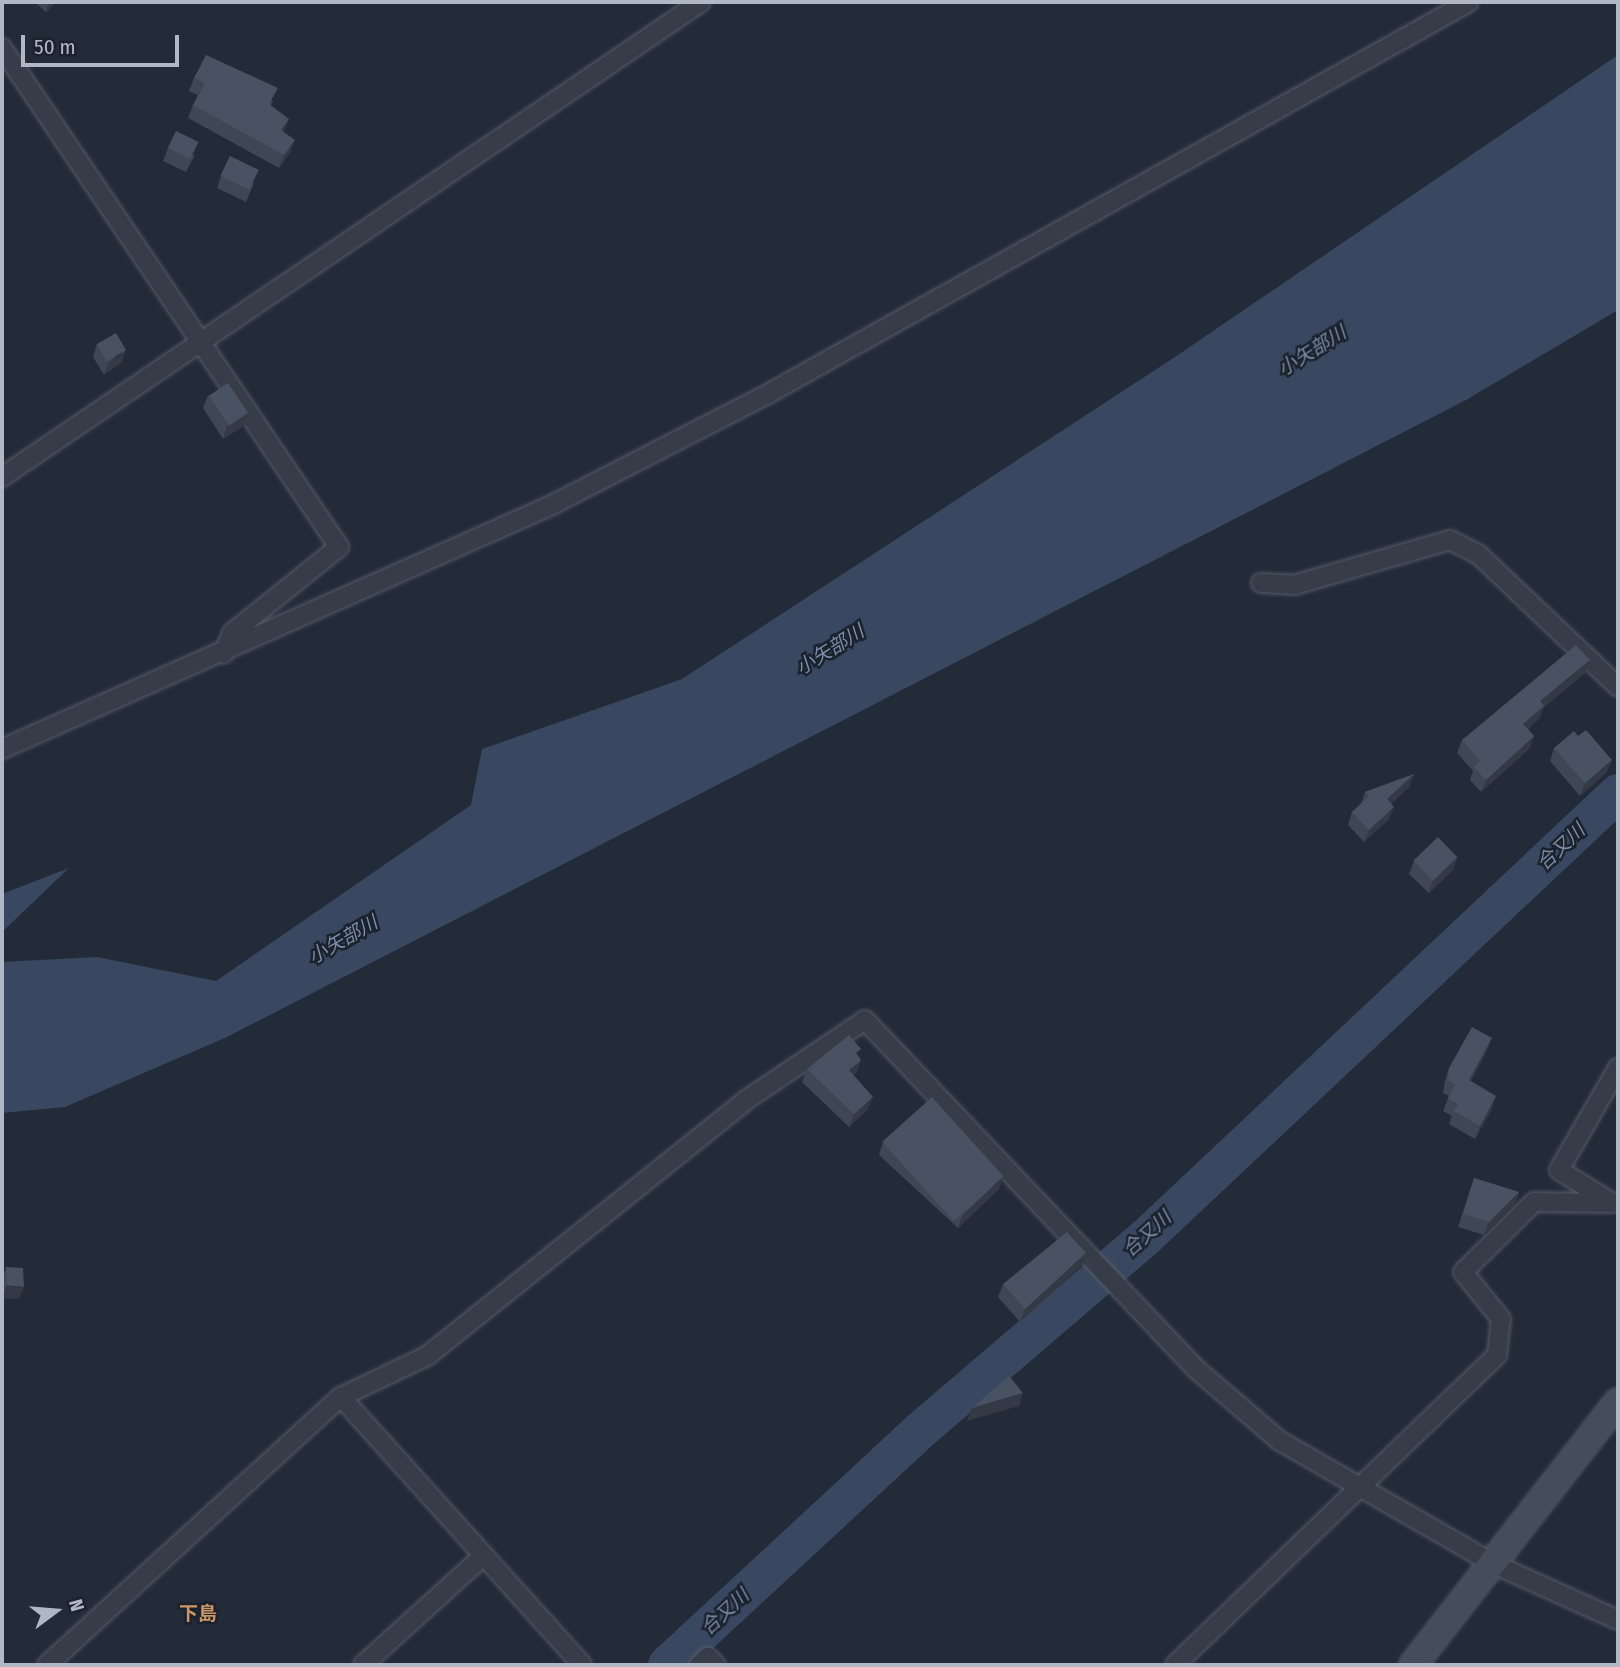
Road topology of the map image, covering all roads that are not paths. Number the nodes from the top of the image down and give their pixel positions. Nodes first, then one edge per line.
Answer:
1 (701, 2) edge
2 (1469, 2) edge
3 (2, 48) edge
4 (202, 344) junction
5 (2, 477) edge
6 (1261, 583) dead end
7 (223, 653) junction
8 (1618, 687) edge
9 (2, 749) edge
10 (1618, 1068) edge
11 (1615, 1204) edge
12 (341, 1397) junction
13 (1618, 1402) edge
14 (1362, 1492) junction
15 (482, 1557) junction
16 (1496, 1564) junction
17 (1618, 1620) edge
18 (576, 1659) edge
19 (47, 1665) edge
20 (363, 1665) edge
21 (556, 1665) edge
22 (699, 1665) edge
23 (716, 1665) edge
24 (1175, 1665) edge
25 (1413, 1665) edge

1 - 4 street
2 - 7 street
3 - 4 street
4 - 5 street
4 - 7 street
6 - 8 street
7 - 9 street
10 - 11 street
11 - 14 street
12 - 14 street
12 - 15 street
12 - 19 street
13 - 16 street
14 - 16 street
14 - 24 street
15 - 18 street
15 - 20 street
16 - 17 street
16 - 25 street
18 - 21 street
22 - 23 street

